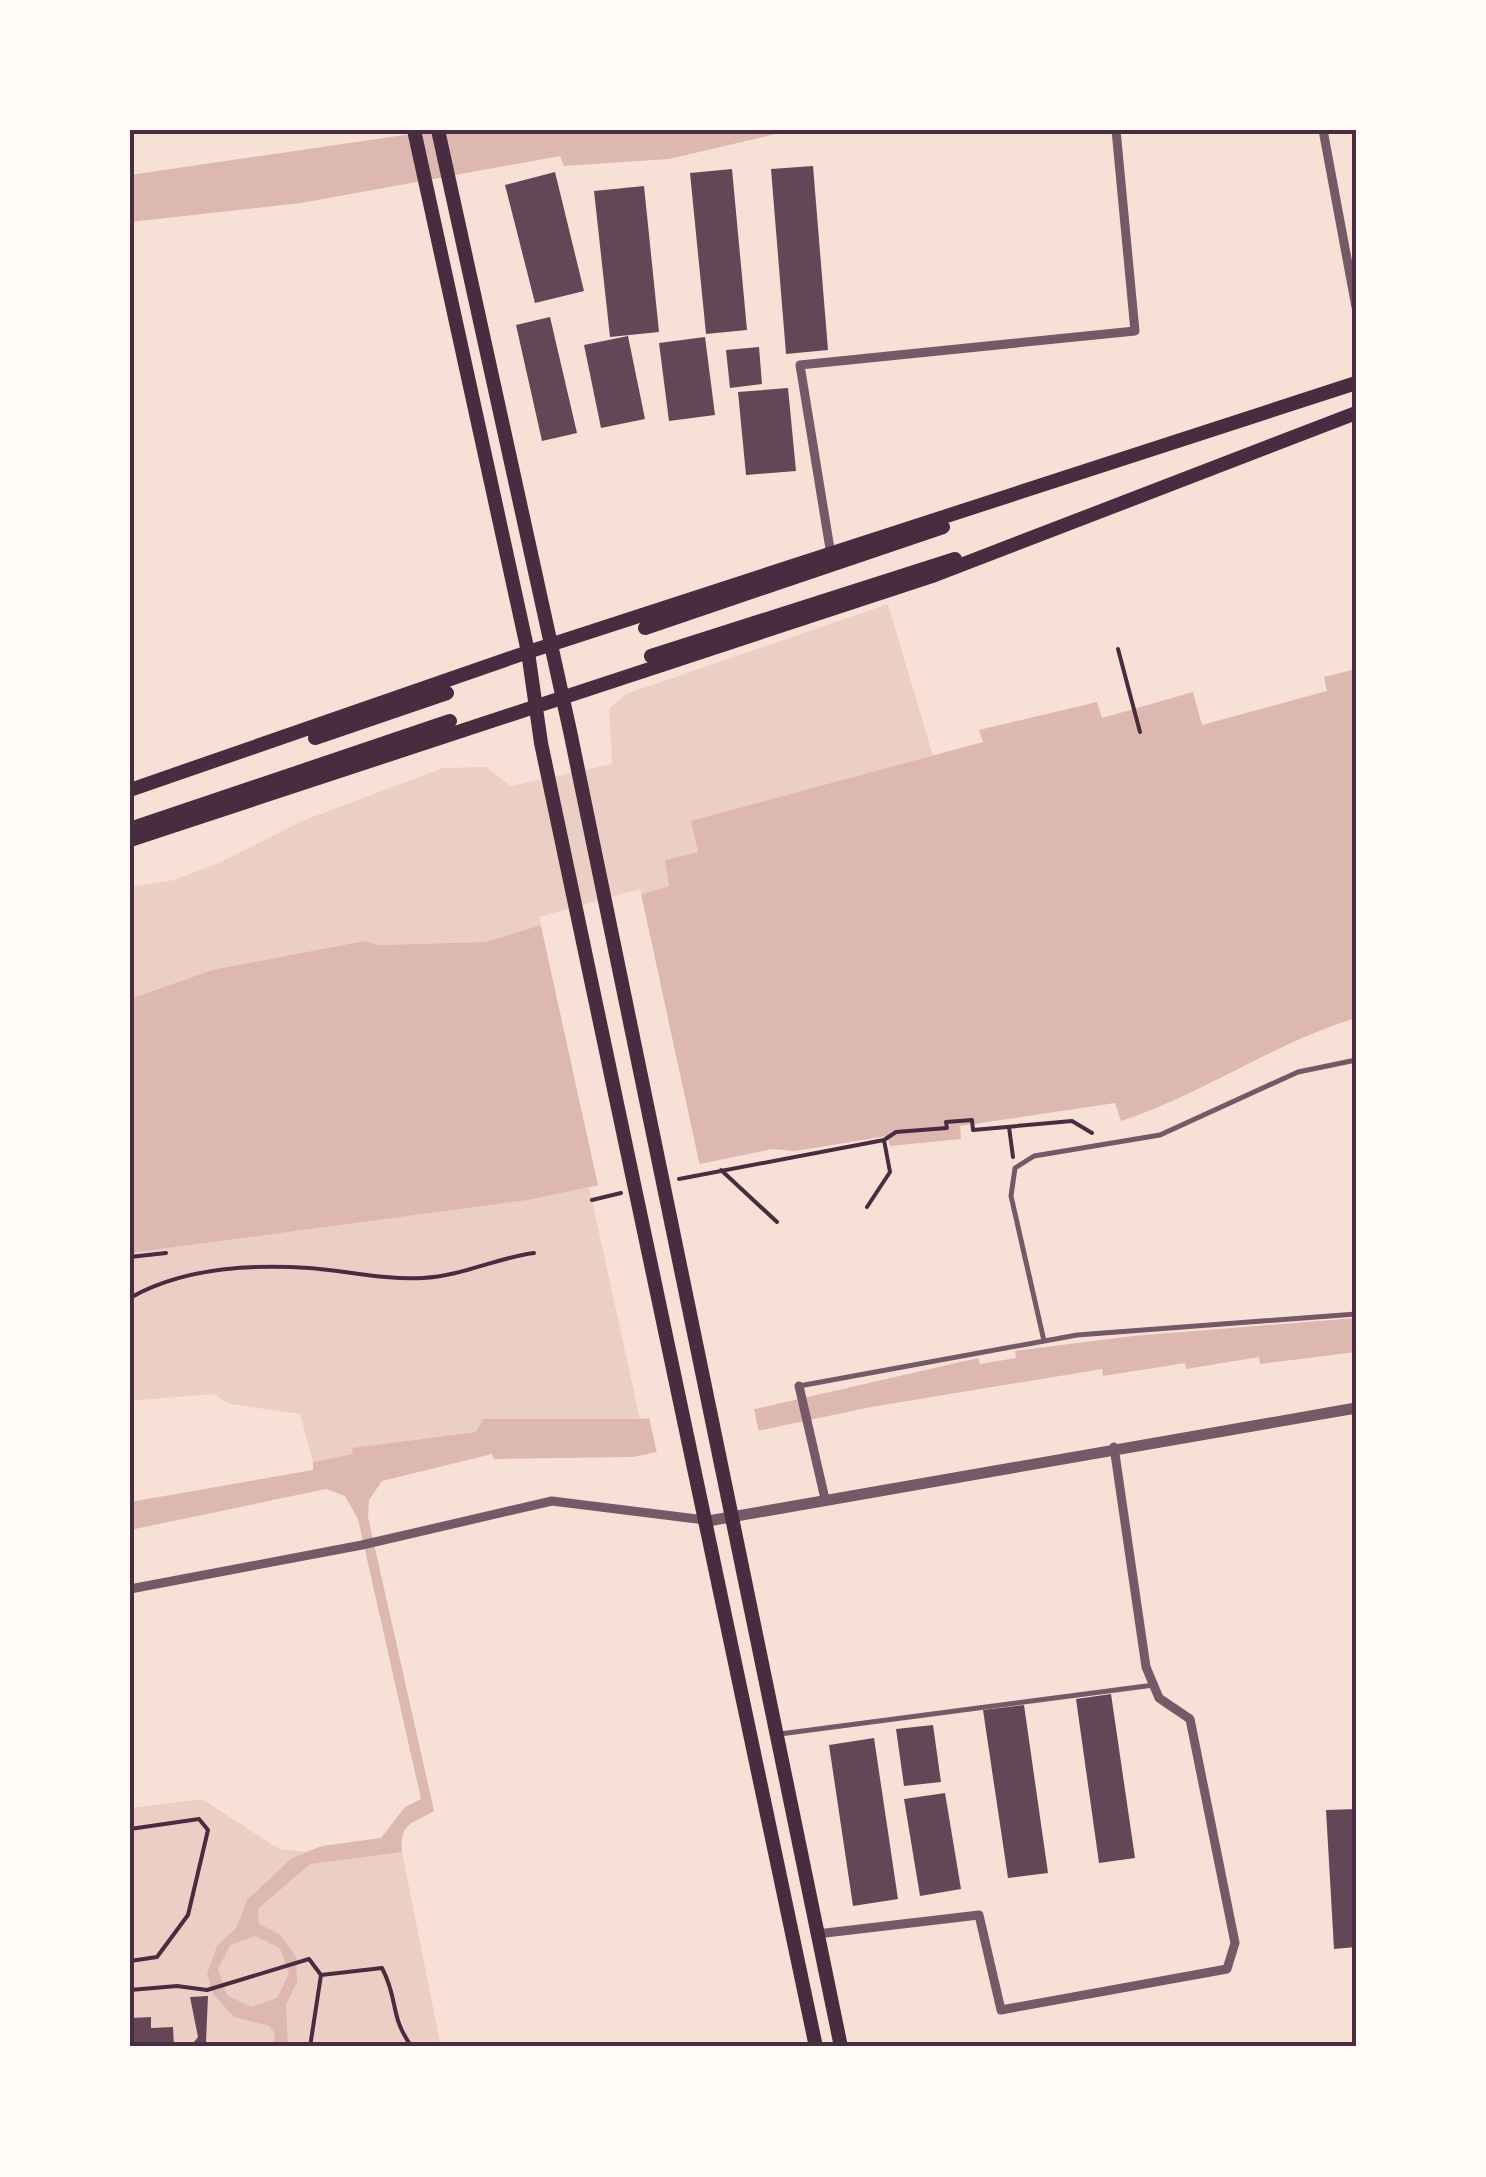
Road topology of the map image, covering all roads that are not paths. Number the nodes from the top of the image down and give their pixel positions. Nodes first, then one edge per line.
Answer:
1 (414, 130) edge
2 (438, 130) edge
3 (1116, 130) edge
4 (1323, 130) edge
5 (1356, 307) edge
6 (1356, 383) edge
7 (1356, 412) edge
8 (1040, 486) junction
9 (1054, 528) junction
10 (831, 554) junction
11 (645, 628) dead end
12 (550, 645) junction
13 (528, 652) junction
14 (651, 656) dead end
15 (447, 694) dead end
16 (562, 700) junction
17 (538, 706) junction
18 (450, 721) dead end
19 (130, 790) edge
20 (130, 799) edge
21 (130, 829) edge
22 (130, 840) edge
23 (1356, 1060) edge
24 (1356, 1314) edge
25 (1044, 1340) junction
26 (799, 1386) joint
27 (1356, 1408) edge
28 (1114, 1447) junction
29 (825, 1499) junction
30 (730, 1516) junction
31 (708, 1520) junction
32 (130, 1589) edge
33 (1154, 1685) junction
34 (776, 1735) junction
35 (817, 1934) junction
36 (816, 2047) edge
37 (841, 2047) edge

1 - 13 main road
2 - 12 main road
3 - 10 street
4 - 5 street
6 - 8 main road
7 - 9 main road
8 - 10 main road
8 - 11 main road
9 - 14 main road
9 - 16 main road
10 - 12 main road
12 - 13 main road
12 - 16 main road
13 - 17 main road
13 - 19 main road
15 - 20 main road
16 - 17 main road
16 - 30 main road
17 - 22 main road
17 - 31 main road
18 - 21 main road
23 - 25 lane
24 - 25 lane
25 - 26 lane
26 - 29 street
27 - 28 street
28 - 29 street
28 - 33 street
29 - 30 street
30 - 31 street
30 - 34 main road
31 - 32 street
31 - 36 main road
33 - 34 lane
33 - 35 street
34 - 35 main road
35 - 37 main road

